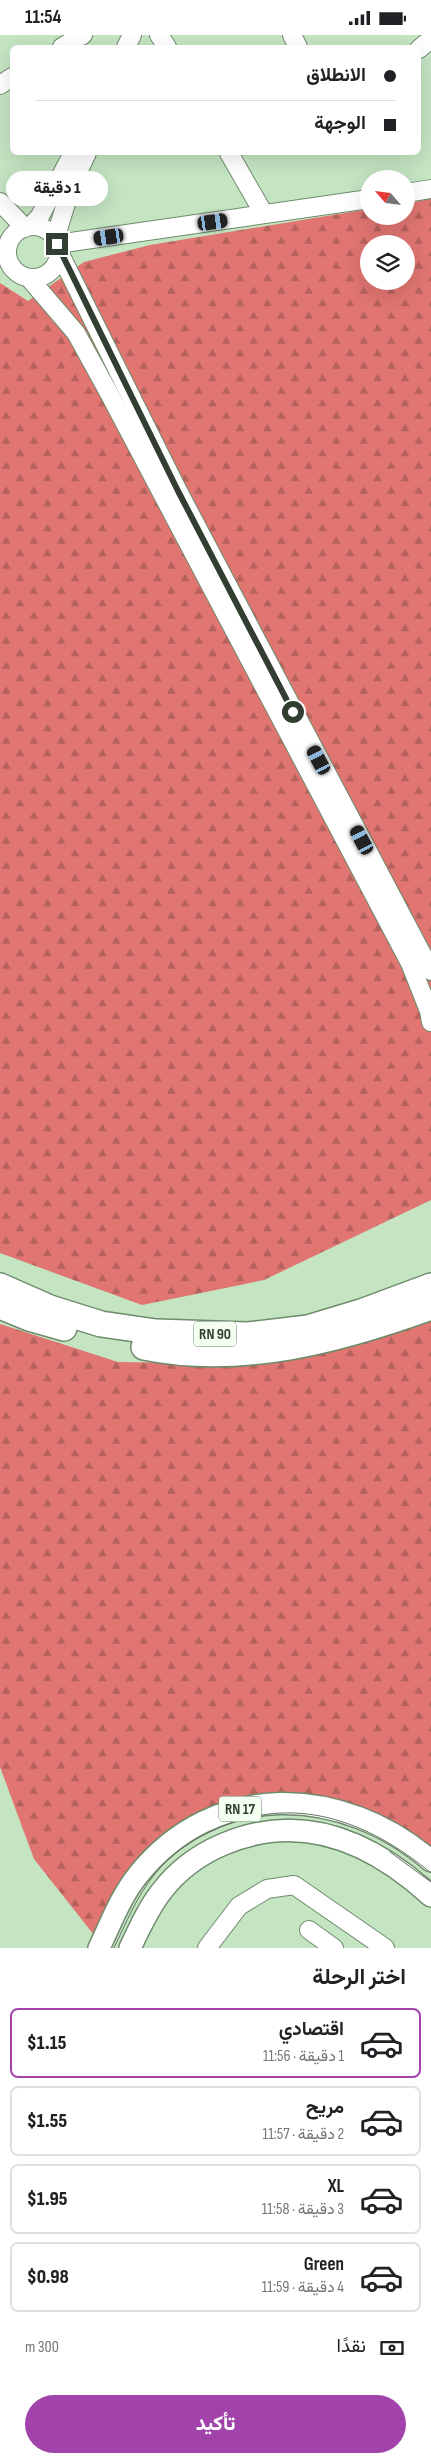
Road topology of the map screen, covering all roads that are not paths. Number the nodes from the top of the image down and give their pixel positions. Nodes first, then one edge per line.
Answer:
1 (83, 35) edge
2 (431, 37) edge
3 (66, 45) edge
4 (421, 45) edge
5 (72, 155) edge
6 (86, 155) edge
7 (230, 155) edge
8 (431, 189) edge
9 (415, 192) edge
10 (360, 200) edge
11 (0, 202) edge
12 (264, 214) junction
13 (28, 227) junction
14 (57, 244) junction
15 (3, 246) edge
16 (29, 278) junction
17 (431, 971) edge
18 (431, 1022) edge
19 (0, 1286) edge
20 (431, 1286) edge
21 (0, 1306) edge
22 (431, 1307) edge
23 (431, 1861) edge
24 (431, 1896) edge
25 (309, 1930) dead end
26 (99, 1948) edge
27 (130, 1948) edge
28 (207, 1948) edge
29 (334, 1948) edge
30 (384, 1948) edge

1 - 3 street
2 - 4 street
5 - 13 street
6 - 14 street
7 - 12 street
8 - 9 street
10 - 12 street
11 - 13 street
12 - 14 street
13 - 14 street
13 - 15 street
14 - 16 street
14 - 17 street
15 - 16 street
16 - 18 street
19 - 20 highway, RN 90
21 - 22 highway, RN 90
23 - 26 main road, RN 17
24 - 27 main road, RN 17
25 - 29 street
28 - 30 street

